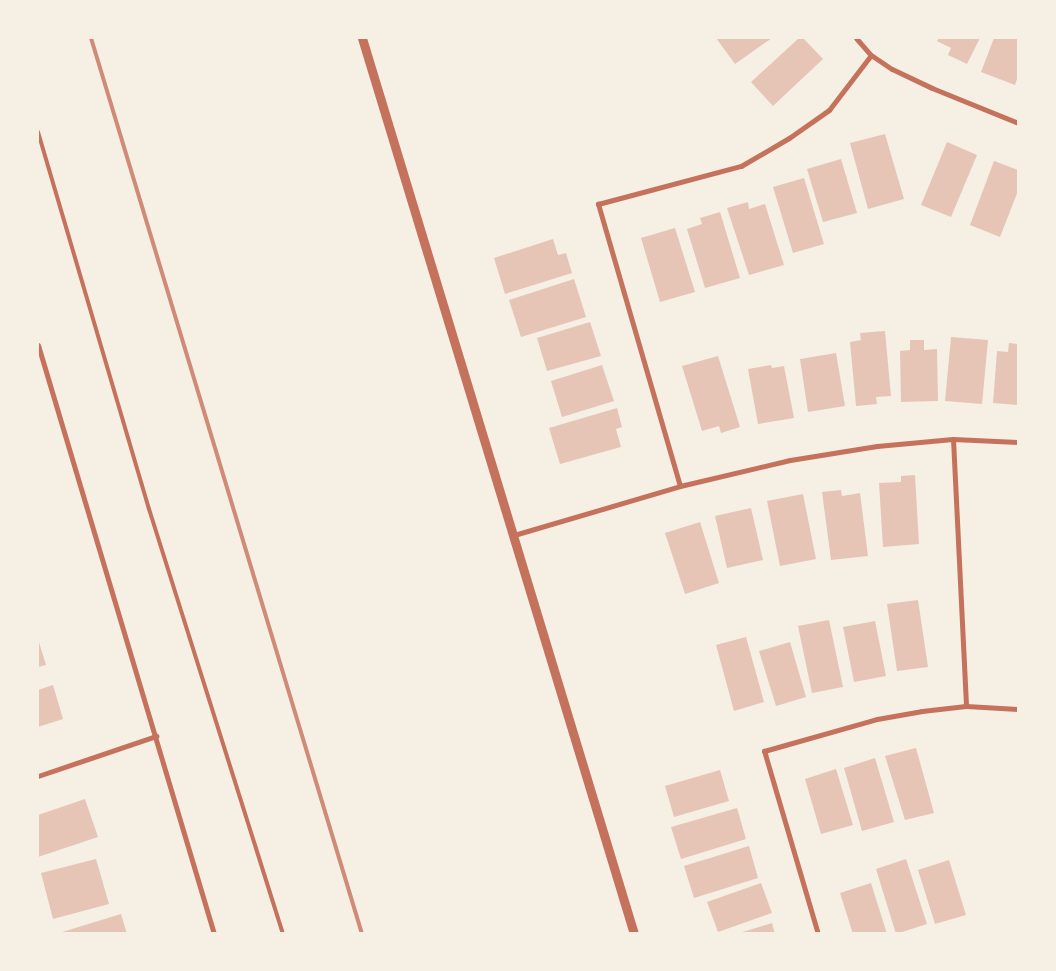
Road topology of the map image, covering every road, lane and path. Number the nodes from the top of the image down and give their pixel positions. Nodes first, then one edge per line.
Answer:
1 (362, 38) edge
2 (856, 38) edge
3 (871, 55) junction
4 (1018, 123) edge
5 (38, 132) edge
6 (38, 345) edge
7 (953, 440) junction
8 (1018, 442) edge
9 (680, 486) junction
10 (514, 536) junction
11 (966, 706) junction
12 (1018, 709) edge
13 (156, 736) junction
14 (38, 776) edge
15 (214, 934) edge
16 (283, 934) edge
17 (634, 934) edge
18 (818, 934) edge

1 - 10 street
2 - 3 street
3 - 4 street
3 - 9 street
5 - 16 lane
6 - 13 street
7 - 8 street
7 - 9 street
7 - 11 street
9 - 10 street
10 - 17 street
11 - 12 street
11 - 18 street
13 - 14 street
13 - 15 street

